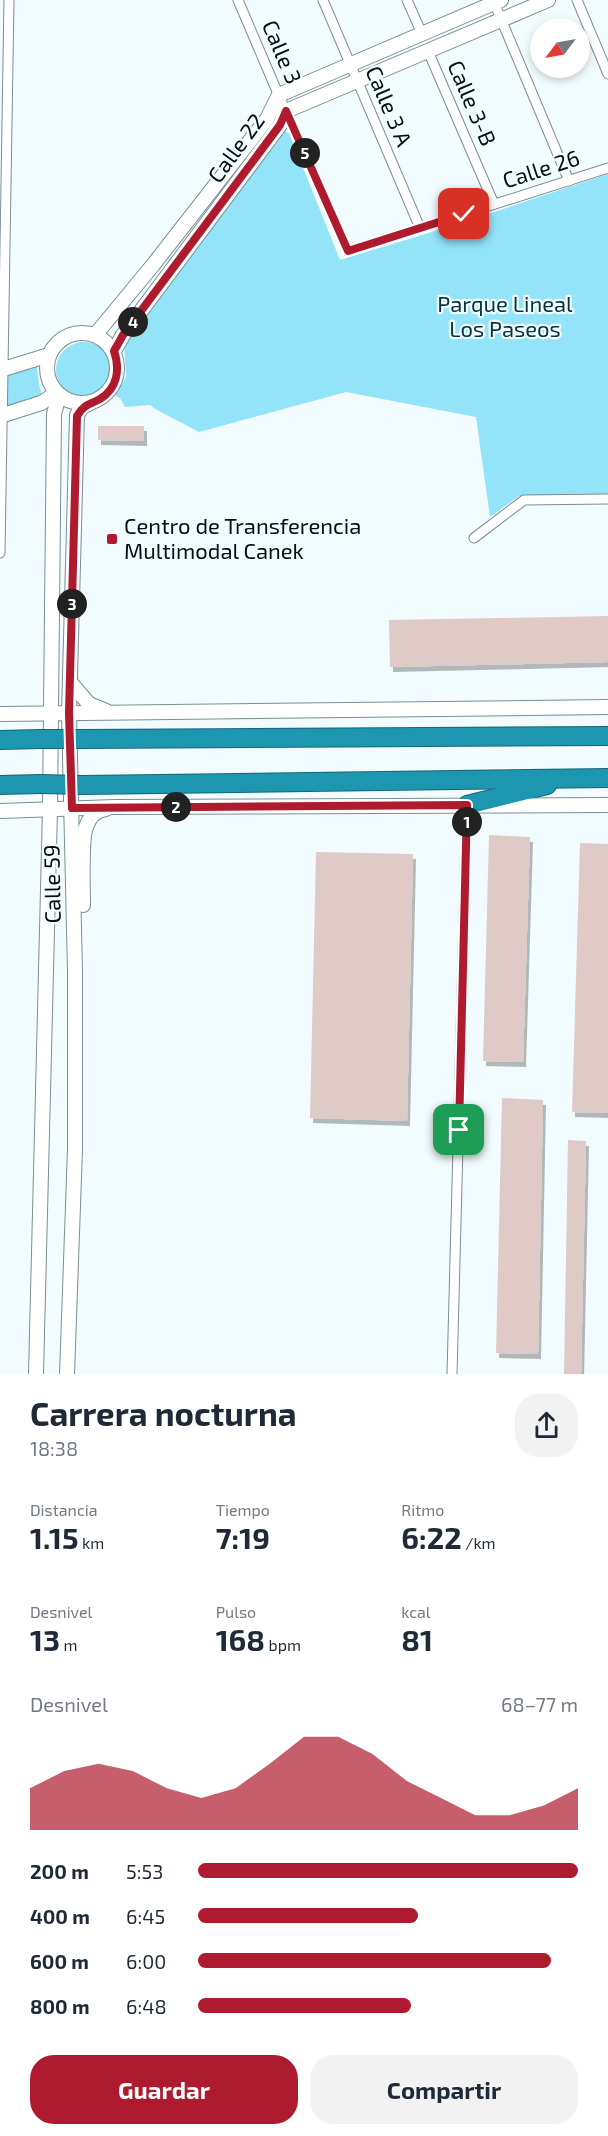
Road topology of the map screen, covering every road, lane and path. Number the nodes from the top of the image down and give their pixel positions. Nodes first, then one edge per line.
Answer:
1 (9, 0) edge
2 (238, 0) edge
3 (323, 0) edge
4 (407, 0) edge
5 (548, 0) edge
6 (577, 0) edge
7 (496, 1) edge
8 (501, 20) junction
9 (5, 32) edge
10 (422, 34) junction
11 (428, 51) junction
12 (350, 64) junction
13 (608, 74) edge
14 (357, 80) junction
15 (279, 95) junction
16 (286, 111) junction
17 (608, 168) edge
18 (569, 181) junction
19 (494, 204) junction
20 (420, 228) junction
21 (348, 251) joint
22 (96, 334) junction
23 (114, 351) junction
24 (49, 355) junction
25 (1, 370) edge
26 (58, 394) junction
27 (92, 402) junction
28 (1, 416) edge
29 (608, 499) edge
30 (474, 538) dead end
31 (0, 553) edge
32 (70, 682) junction
33 (608, 707) edge
34 (51, 713) junction
35 (69, 713) junction
36 (110, 713) junction
37 (0, 714) edge
38 (608, 736) edge
39 (0, 740) edge
40 (572, 778) junction
41 (608, 778) edge
42 (0, 785) edge
43 (467, 805) junction
44 (608, 805) edge
45 (115, 807) junction
46 (72, 808) junction
47 (51, 809) junction
48 (0, 811) edge
49 (75, 972) junction
50 (36, 1374) edge
51 (67, 1374) edge
52 (452, 1374) edge

1 - 9 street
2 - 15 street, Calle 3
3 - 12 street, Calle 3 A
4 - 10 street
5 - 8 main road, Calle 22
6 - 13 street
7 - 8 street
7 - 10 main road, Calle 22
8 - 11 main road, Calle 22
8 - 18 street
9 - 25 street
10 - 12 main road, Calle 22
11 - 14 main road, Calle 22
11 - 19 street, Calle 3-B
12 - 14 street, Calle 3 A
12 - 15 main road, Calle 22
14 - 16 main road, Calle 22
14 - 20 street, Calle 3 A
15 - 16 street, Calle 3
15 - 22 main road, Calle 22
16 - 21 street, Calle 3
16 - 23 main road, Calle 22
17 - 18 street, Calle 26
18 - 19 street, Calle 26
19 - 20 street, Calle 26
20 - 21 street, Calle 26
22 - 23 main road
22 - 24 main road
23 - 27 main road
24 - 25 main road
24 - 26 main road
25 - 28 street
26 - 27 main road
26 - 28 main road
26 - 34 main road, Calle 59
27 - 32 main road, Calle 59
28 - 31 street
29 - 30 street
32 - 35 main road, Calle 59
32 - 36 main road
33 - 36 main road
34 - 35 main road
34 - 37 main road
34 - 47 main road, Calle 59
35 - 36 main road
35 - 46 main road, Calle 59
38 - 39 highway, bridge
40 - 41 highway
40 - 42 highway, bridge
40 - 43 highway
43 - 44 main road
43 - 45 main road
43 - 52 street
45 - 46 main road
45 - 49 main road
46 - 47 main road
46 - 49 main road, Calle 59
47 - 48 main road
47 - 50 main road, Calle 59
49 - 51 main road, Calle 59

